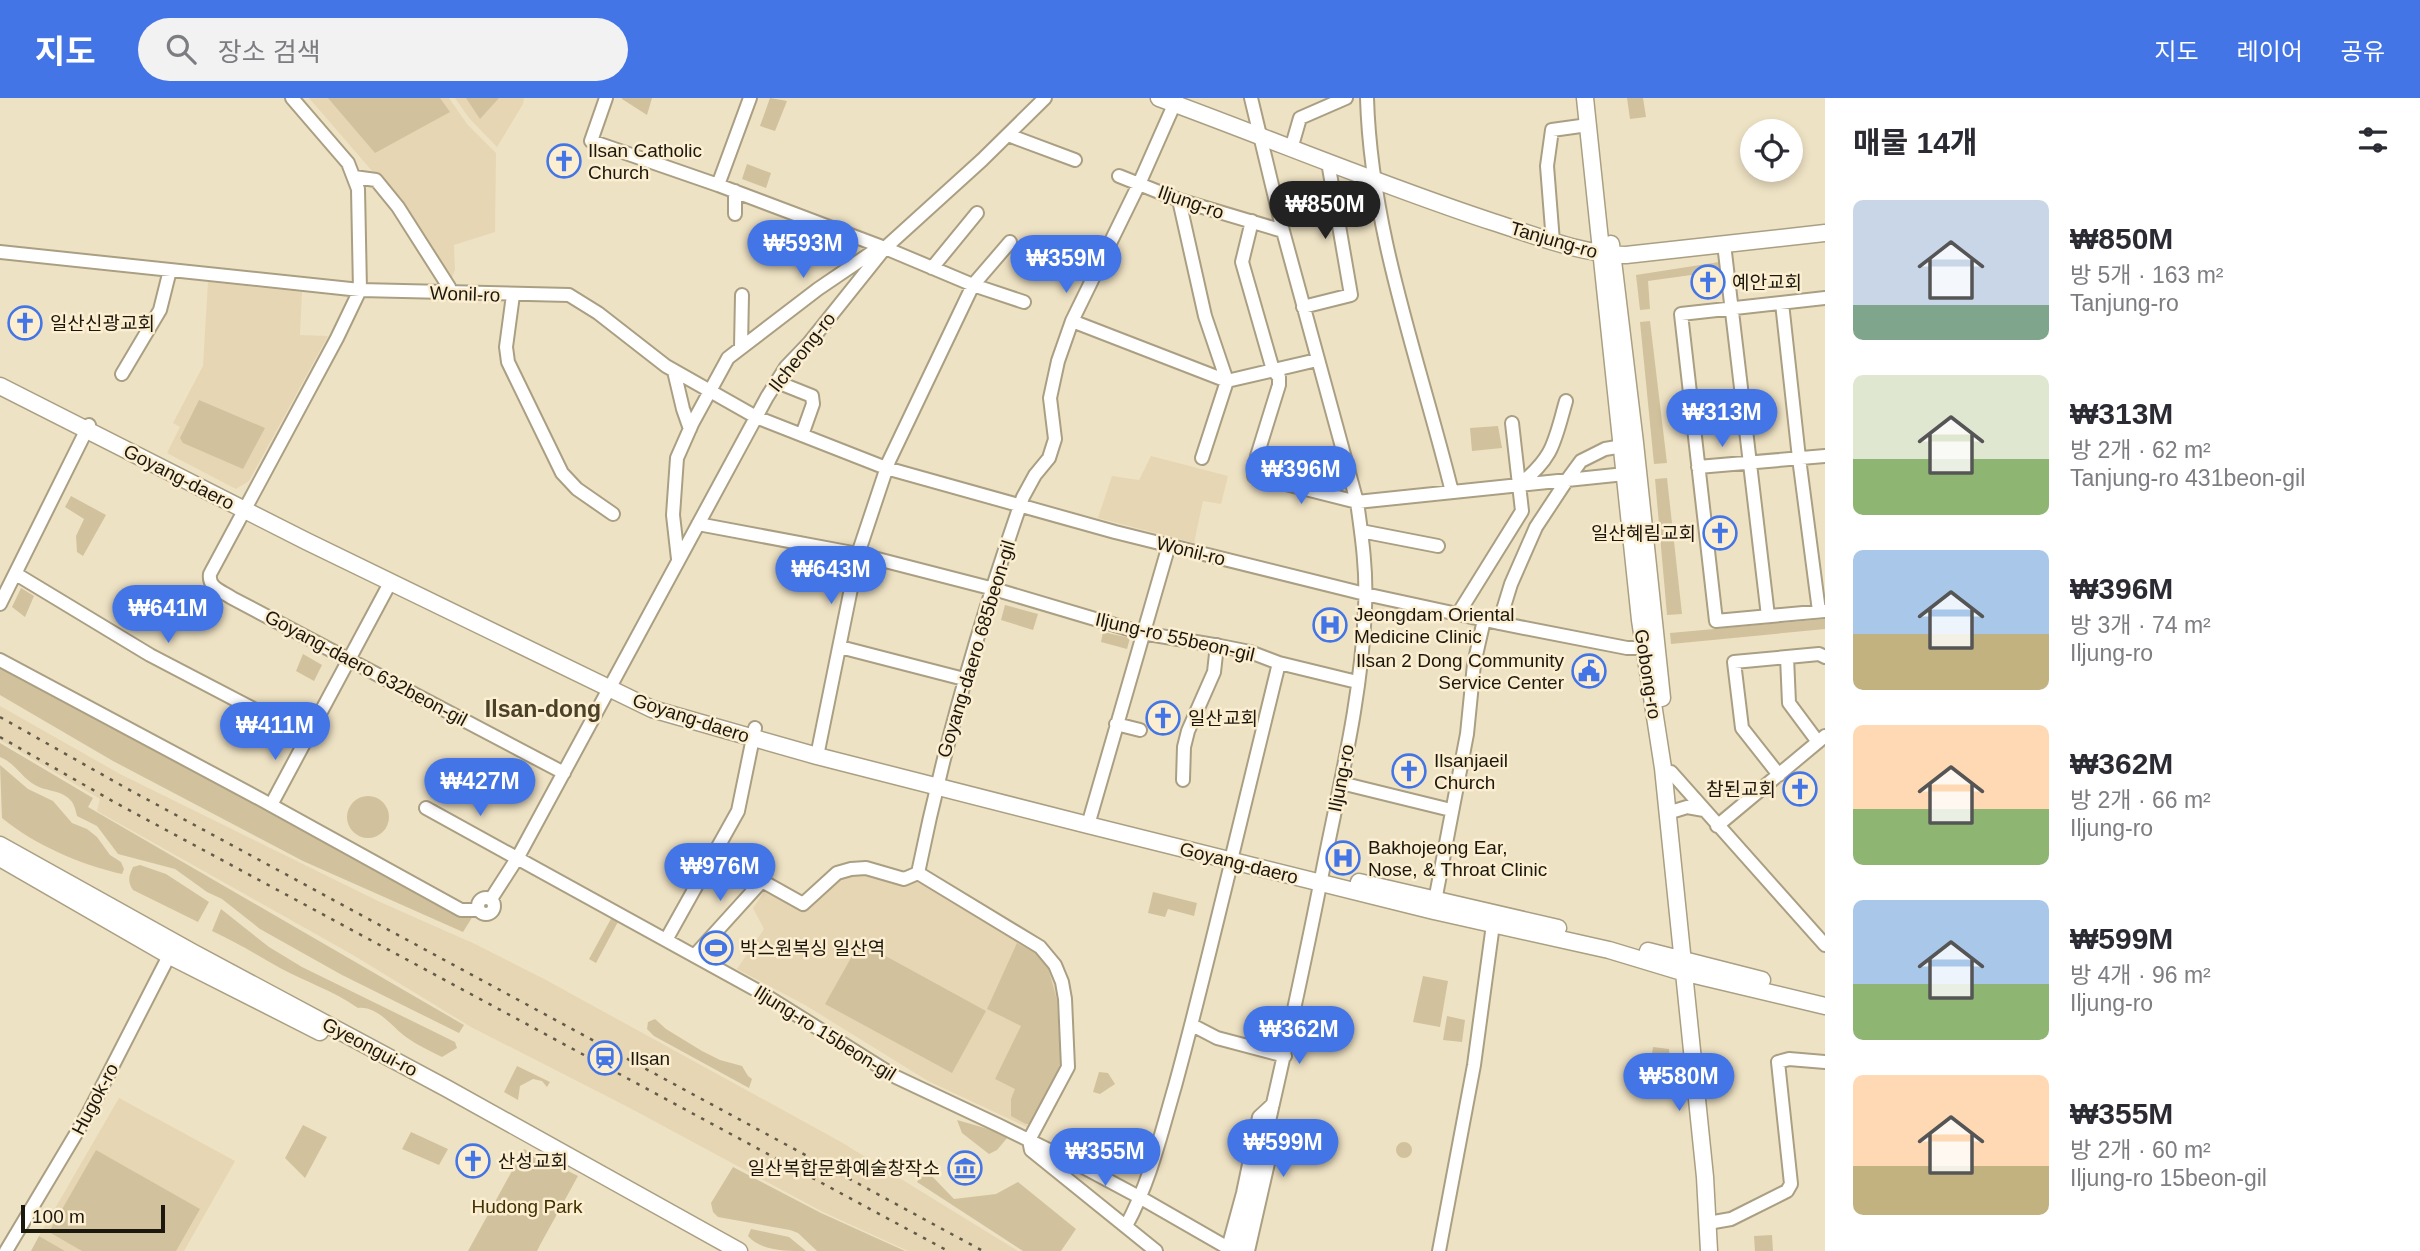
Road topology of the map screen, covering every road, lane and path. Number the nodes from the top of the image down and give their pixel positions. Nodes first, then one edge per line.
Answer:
1 (292, 98) edge
2 (606, 98) edge
3 (750, 98) edge
4 (1045, 98) edge
5 (1251, 98) edge
6 (1346, 98) edge
7 (1367, 98) edge
8 (1585, 98) edge
9 (1596, 98) edge
10 (1170, 100) edge
11 (1588, 125) junction
12 (1008, 135) junction
13 (1260, 138) junction
14 (1291, 149) junction
15 (1075, 160) dead end
16 (1328, 162) junction
17 (1119, 176) dead end
18 (354, 177) junction
19 (1373, 180) junction
20 (1139, 184) junction
21 (718, 185) junction
22 (735, 191) junction
23 (1180, 200) junction
24 (977, 213) dead end
25 (735, 214) dead end
26 (1252, 221) junction
27 (1283, 231) junction
28 (1825, 233) edge
29 (1010, 242) dead end
30 (1553, 242) junction
31 (1724, 244) junction
32 (885, 248) junction
33 (0, 252) edge
34 (1607, 255) junction
35 (932, 268) junction
36 (170, 270) junction
37 (973, 285) junction
38 (360, 290) junction
39 (450, 293) junction
40 (513, 295) junction
41 (742, 295) dead end
42 (1825, 298) edge
43 (1024, 302) dead end
44 (1783, 303) junction
45 (1303, 307) junction
46 (1731, 308) junction
47 (1072, 321) junction
48 (741, 347) junction
49 (1317, 360) junction
50 (1273, 370) junction
51 (674, 371) junction
52 (122, 374) dead end
53 (0, 379) edge
54 (1227, 381) junction
55 (777, 382) junction
56 (0, 386) edge
57 (710, 391) junction
58 (1566, 401) dead end
59 (756, 417) junction
60 (1512, 423) dead end
61 (88, 428) junction
62 (690, 429) junction
63 (802, 435) junction
64 (1623, 446) junction
65 (1825, 456) edge
66 (1202, 458) dead end
67 (1799, 458) junction
68 (1749, 463) junction
69 (1698, 467) junction
70 (886, 468) junction
71 (1625, 474) junction
72 (1567, 480) junction
73 (1518, 485) junction
74 (1452, 492) junction
75 (1357, 502) junction
76 (1020, 505) junction
77 (246, 508) junction
78 (1522, 511) junction
79 (613, 514) dead end
80 (698, 524) junction
81 (1536, 527) junction
82 (1362, 531) junction
83 (1169, 545) junction
84 (1438, 545) dead end
85 (858, 554) junction
86 (678, 559) junction
87 (16, 573) junction
88 (390, 583) junction
89 (994, 589) junction
90 (1366, 594) junction
91 (0, 604) edge
92 (1822, 611) edge
93 (1458, 614) junction
94 (1768, 616) junction
95 (1484, 620) junction
96 (1499, 624) junction
97 (1142, 633) junction
98 (1217, 645) junction
99 (839, 647) junction
100 (1650, 648) junction
101 (1787, 657) junction
102 (1825, 657) edge
103 (350, 659) junction
104 (0, 660) edge
105 (1279, 663) junction
106 (964, 679) junction
107 (1357, 682) junction
108 (609, 688) junction
109 (1116, 724) junction
110 (1140, 730) dead end
111 (754, 733) junction
112 (307, 737) junction
113 (1821, 739) edge
114 (818, 751) junction
115 (1671, 772) junction
116 (564, 773) junction
117 (1779, 775) junction
118 (1183, 779) dead end
119 (1341, 783) junction
120 (936, 786) junction
121 (271, 805) junction
122 (426, 808) dead end
123 (1451, 810) junction
124 (1704, 810) junction
125 (1674, 811) junction
126 (1089, 820) junction
127 (1717, 826) junction
128 (0, 845) edge
129 (714, 855) junction
130 (518, 857) junction
131 (0, 858) edge
132 (1232, 860) junction
133 (918, 873) junction
134 (1322, 878) junction
135 (762, 881) junction
136 (1434, 905) junction
137 (1494, 918) junction
138 (666, 940) junction
139 (1825, 945) edge
140 (173, 949) junction
141 (695, 956) junction
142 (1686, 966) junction
143 (1825, 996) edge
144 (1825, 1006) edge
145 (1192, 1025) junction
146 (1284, 1056) junction
147 (1825, 1062) edge
148 (1274, 1104) junction
149 (1029, 1140) junction
150 (1141, 1198) junction
151 (1711, 1222) junction
152 (1126, 1226) junction
153 (1233, 1250) edge
154 (6, 1251) edge
155 (729, 1251) edge
156 (739, 1251) edge
157 (1156, 1251) edge
158 (1248, 1251) edge
159 (1439, 1251) edge
160 (1709, 1251) edge
161 (1716, 1251) edge

1 - 18 street
2 - 21 street
3 - 21 street
4 - 12 street, Ilcheong-ro
5 - 13 street, Iljung-ro
6 - 14 street
7 - 19 street
8 - 11 main road, Gobong-ro
9 - 34 main road, Gobong-ro
10 - 13 main road, Tanjung-ro
10 - 20 street, Goyang-daero 685beon-gil
11 - 30 street
11 - 34 main road, Gobong-ro
12 - 15 street
12 - 32 street, Ilcheong-ro
13 - 14 main road, Tanjung-ro
13 - 27 street, Iljung-ro
14 - 16 main road, Tanjung-ro
16 - 19 main road, Tanjung-ro
16 - 45 street
17 - 20 street, Iljung-ro
18 - 38 street
18 - 39 street
19 - 30 main road, Tanjung-ro
19 - 74 street
20 - 23 street, Iljung-ro
20 - 47 street, Goyang-daero 685beon-gil
21 - 22 street
22 - 25 street
22 - 32 street
23 - 26 street, Iljung-ro
23 - 54 street
24 - 35 street
26 - 27 street, Iljung-ro
26 - 50 street
27 - 45 street, Iljung-ro
28 - 31 main road, Tanjung-ro
29 - 37 street
30 - 34 main road, Tanjung-ro
31 - 34 main road, Tanjung-ro
31 - 46 street
32 - 35 street
32 - 48 street
32 - 55 street, Ilcheong-ro
33 - 36 street, Wonil-ro
34 - 64 main road, Gobong-ro
34 - 100 main road, Gobong-ro
35 - 37 street
36 - 38 street, Wonil-ro
36 - 52 street
37 - 43 street
37 - 70 street
38 - 39 street, Wonil-ro
38 - 77 street
39 - 40 street, Wonil-ro
40 - 51 street, Wonil-ro
40 - 79 street
41 - 48 street
42 - 44 street
44 - 46 street
44 - 67 street
45 - 49 street, Iljung-ro
46 - 68 street
46 - 69 street
47 - 54 street
47 - 76 street, Goyang-daero 685beon-gil
48 - 57 street
49 - 50 street
49 - 75 street, Iljung-ro
50 - 54 street
50 - 75 street
51 - 57 street, Wonil-ro
51 - 62 street
53 - 61 main road, Goyang-daero
54 - 66 street
55 - 59 street, Ilcheong-ro
55 - 63 street
56 - 61 main road, Goyang-daero
57 - 59 street, Wonil-ro
57 - 62 street
58 - 73 street
59 - 63 street, Wonil-ro
59 - 80 street, Ilcheong-ro
60 - 73 street
61 - 77 main road, Goyang-daero
61 - 87 street
62 - 86 street
63 - 70 street, Wonil-ro
64 - 71 main road, Gobong-ro
64 - 72 street
65 - 67 street
67 - 68 street
67 - 92 street
68 - 69 street
68 - 94 street
69 - 94 street
70 - 76 street, Wonil-ro
70 - 85 street
71 - 72 street
71 - 100 main road, Gobong-ro
72 - 73 street
72 - 81 street
73 - 74 street
73 - 78 street
74 - 75 street
75 - 82 street, Iljung-ro
76 - 83 street, Wonil-ro
76 - 89 street, Goyang-daero 685beon-gil
77 - 88 main road, Goyang-daero
77 - 103 street, Goyang-daero 632beon-gil
77 - 108 main road, Goyang-daero
78 - 81 street
78 - 93 street
80 - 85 street, Iljung-ro 55beon-gil
80 - 86 street, Ilcheong-ro
81 - 96 street
82 - 84 street
82 - 90 street, Iljung-ro
83 - 90 street, Wonil-ro
83 - 97 street
85 - 89 street, Iljung-ro 55beon-gil
85 - 99 street
86 - 108 street, Ilcheong-ro
87 - 91 street
87 - 112 street
88 - 103 street
88 - 108 main road, Goyang-daero
89 - 97 street, Iljung-ro 55beon-gil
89 - 106 street, Goyang-daero 685beon-gil
90 - 93 street, Wonil-ro
90 - 107 street, Iljung-ro
92 - 94 street
93 - 95 street, Wonil-ro
95 - 96 street, Wonil-ro
95 - 123 street
96 - 100 street, Wonil-ro
97 - 98 street, Iljung-ro 55beon-gil
97 - 109 street
98 - 105 street, Iljung-ro 55beon-gil
98 - 118 street
99 - 106 street
99 - 114 street
100 - 115 main road, Gobong-ro
100 - 142 main road, Gobong-ro
101 - 102 street
101 - 113 street
101 - 117 street
103 - 112 street
103 - 116 street, Goyang-daero 632beon-gil
104 - 121 street
105 - 107 street, Iljung-ro 55beon-gil
105 - 132 street, Goyang-daero
106 - 120 street, Goyang-daero 685beon-gil
107 - 119 street, Iljung-ro
108 - 111 main road, Goyang-daero
108 - 116 street, Ilcheong-ro
109 - 110 street
109 - 126 street
111 - 114 main road, Goyang-daero
111 - 129 street
112 - 121 street
113 - 117 street
114 - 120 main road, Goyang-daero
115 - 124 street
115 - 125 main road, Gobong-ro
116 - 130 street, Ilcheong-ro
117 - 127 street
119 - 123 street
119 - 134 street, Iljung-ro
120 - 126 main road, Goyang-daero
120 - 133 street
121 - 130 street, Ilcheong-ro
122 - 130 street, Iljung-ro 15beon-gil
123 - 136 street
124 - 125 street
124 - 127 street
125 - 142 main road, Gobong-ro
126 - 132 main road, Goyang-daero
126 - 134 main road, Goyang-daero
127 - 139 street
128 - 140 main road, Gyeongui-ro
129 - 135 street
129 - 138 street
130 - 138 street, Iljung-ro 15beon-gil
131 - 140 main road, Gyeongui-ro
132 - 134 main road, Goyang-daero
132 - 145 street, Goyang-daero
133 - 135 street
133 - 149 street
134 - 136 main road, Goyang-daero
134 - 146 street, Iljung-ro
135 - 141 street
136 - 137 main road, Goyang-daero
137 - 142 main road, Goyang-daero
137 - 159 street
138 - 141 street, Iljung-ro 15beon-gil
140 - 154 street, Hugok-ro
140 - 155 main road, Gyeongui-ro
140 - 156 main road, Gyeongui-ro
141 - 149 street, Iljung-ro 15beon-gil
142 - 143 main road, Goyang-daero
142 - 144 main road, Goyang-daero
142 - 151 main road, Gobong-ro
145 - 146 street
145 - 150 street, Goyang-daero
146 - 148 street, Iljung-ro
147 - 151 street
148 - 153 street, Iljung-ro
148 - 158 street, Iljung-ro
149 - 150 street, Iljung-ro 15beon-gil
149 - 152 street
150 - 152 street, Goyang-daero
150 - 153 street, Iljung-ro 15beon-gil
151 - 160 main road, Gobong-ro
151 - 161 main road, Gobong-ro
152 - 157 street

